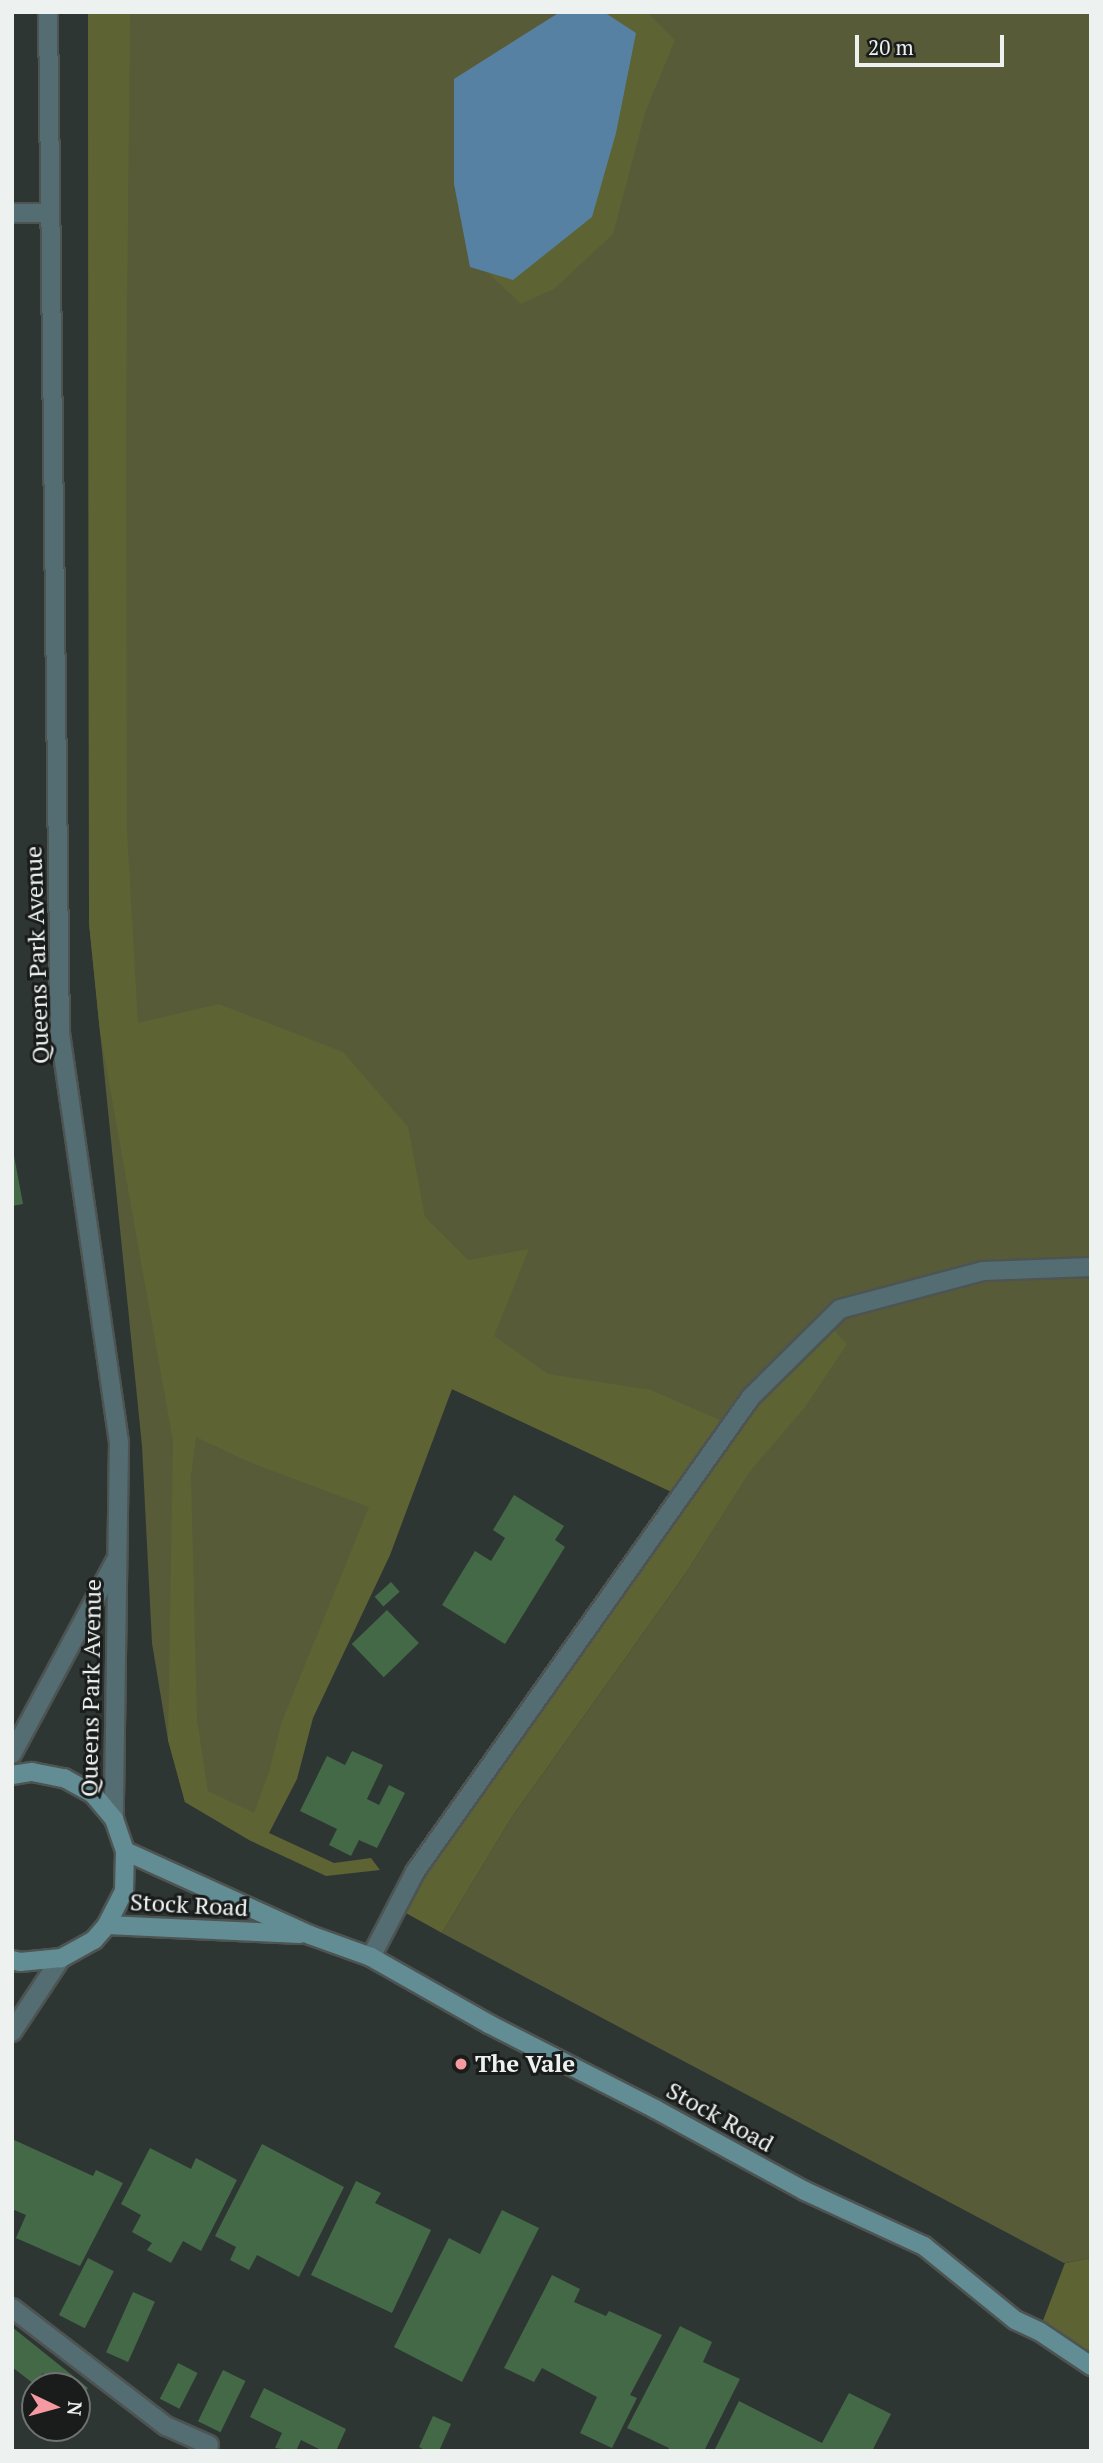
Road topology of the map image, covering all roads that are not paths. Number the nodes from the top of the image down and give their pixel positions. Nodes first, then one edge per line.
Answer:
1 (48, 12) edge
2 (12, 213) edge
3 (48, 213) junction
4 (1091, 1268) edge
5 (118, 1557) junction
6 (12, 1754) edge
7 (12, 1775) edge
8 (114, 1819) junction
9 (125, 1851) junction
10 (107, 1926) junction
11 (310, 1935) junction
12 (371, 1957) junction
13 (61, 1958) junction
14 (12, 1960) edge
15 (12, 2032) edge
16 (12, 2308) edge
17 (1091, 2366) edge
18 (209, 2445) dead end

1 - 3 street, Queens Park Avenue
2 - 3 street
3 - 5 street, Queens Park Avenue
4 - 12 street
5 - 6 street, Queens Park Avenue
5 - 8 street, Queens Park Avenue
7 - 8 main road, Stock Road
8 - 9 main road, Stock Road
9 - 10 main road, Stock Road
9 - 11 main road, Stock Road
10 - 11 main road, Stock Road
10 - 13 main road, Stock Road
11 - 12 main road, Stock Road
12 - 17 main road, Stock Road
13 - 14 main road, Stock Road
13 - 15 street
16 - 18 street

